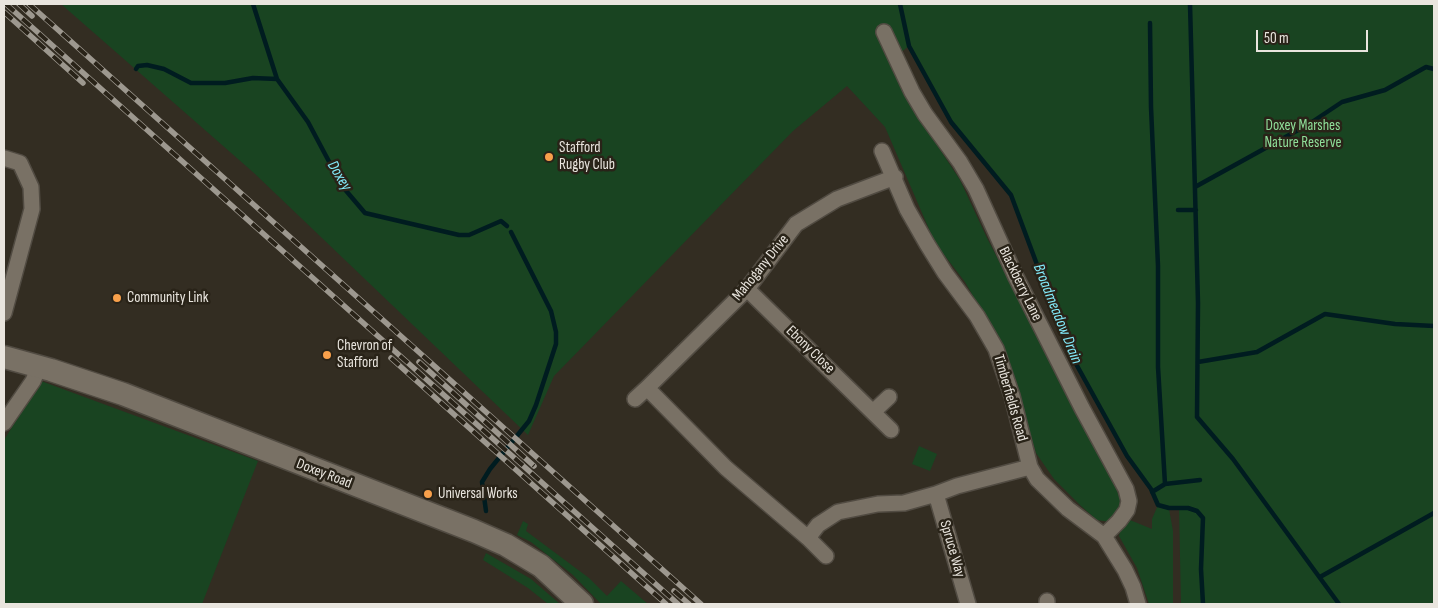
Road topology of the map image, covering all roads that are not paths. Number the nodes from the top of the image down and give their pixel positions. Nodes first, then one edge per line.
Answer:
1 (884, 32) dead end
2 (882, 151) dead end
3 (4, 158) edge
4 (894, 177) junction
5 (747, 289) junction
6 (4, 312) edge
7 (4, 357) edge
8 (45, 368) junction
9 (646, 388) junction
10 (888, 397) dead end
11 (635, 399) dead end
12 (873, 412) junction
13 (4, 423) edge
14 (891, 430) dead end
15 (1030, 467) junction
16 (936, 494) junction
17 (1104, 536) junction
18 (808, 538) junction
19 (826, 556) dead end
20 (582, 604) edge
21 (968, 604) edge
22 (1138, 604) edge

1 - 17 street, Blackberry Lane
2 - 4 street, Timberfields Road
3 - 6 street
4 - 5 street, Mahogany Drive
4 - 15 street, Timberfields Road
5 - 9 street, Mahogany Drive
5 - 12 street, Ebony Close
7 - 8 street
8 - 13 street
8 - 20 street, Doxey Road
9 - 11 street, Mahogany Drive
9 - 18 street
10 - 12 street
12 - 14 street, Ebony Close
15 - 16 street
15 - 17 street, Timberfields Road
16 - 18 street
16 - 21 street, Spruce Way
17 - 22 street, Timberfields Road
18 - 19 street

